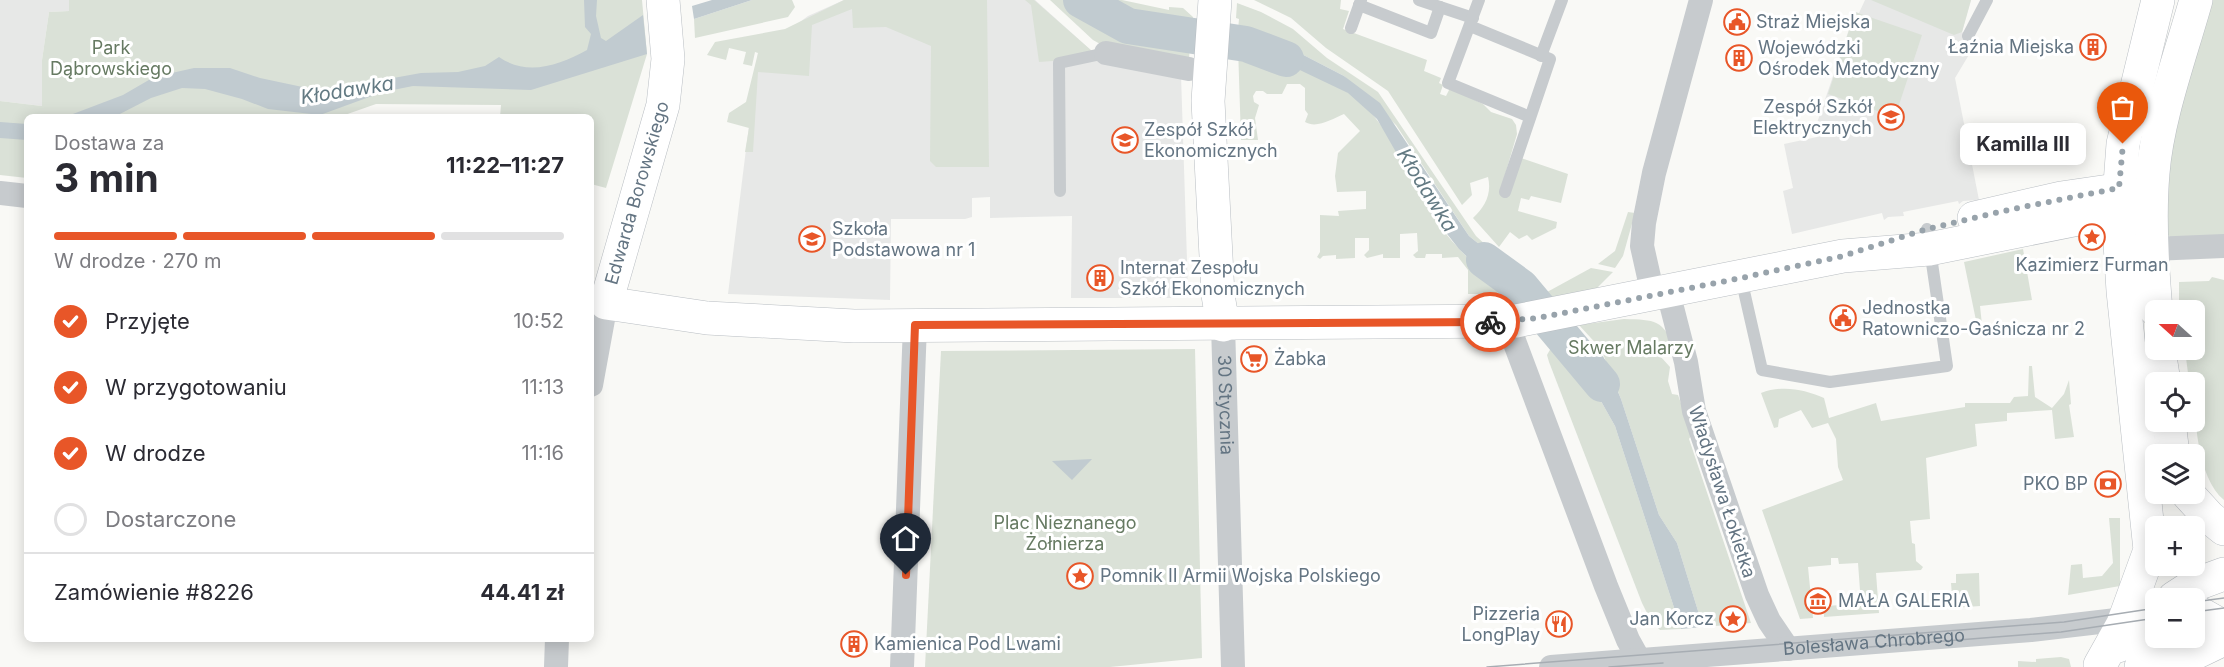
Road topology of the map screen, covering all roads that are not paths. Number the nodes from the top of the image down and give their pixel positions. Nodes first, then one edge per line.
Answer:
1 (663, 0) edge
2 (1419, 0) edge
3 (1479, 0) edge
4 (1562, 0) edge
5 (1701, 0) edge
6 (1987, 0) edge
7 (2158, 0) edge
8 (2196, 0) edge
9 (1360, 2) edge
10 (1440, 7) junction
11 (1215, 9) edge
12 (1471, 22) junction
13 (1351, 28) dead end
14 (1974, 32) dead end
15 (1106, 53) joint
16 (1541, 56) junction
17 (1203, 68) junction
18 (1530, 117) junction
19 (1060, 191) dead end
20 (1505, 192) dead end
21 (0, 193) edge
22 (24, 196) edge
23 (2151, 197) junction
24 (2119, 200) junction
25 (1928, 239) junction
26 (2224, 246) edge
27 (2152, 249) junction
28 (1741, 278) junction
29 (1660, 294) junction
30 (2155, 300) edge
31 (598, 301) edge
32 (1512, 321) junction
33 (915, 325) junction
34 (1223, 325) junction
35 (594, 348) edge
36 (2198, 504) edge
37 (2150, 516) edge
38 (2224, 529) edge
39 (2224, 574) edge
40 (2189, 588) edge
41 (2145, 605) edge
42 (2205, 617) edge
43 (2145, 624) edge
44 (2224, 627) edge
45 (2224, 639) edge
46 (557, 642) edge
47 (2155, 648) edge
48 (1788, 649) junction
49 (1641, 664) edge
50 (2099, 666) edge
51 (556, 667) edge
52 (902, 667) edge
53 (1233, 667) edge
54 (1551, 667) edge
55 (2141, 667) edge
56 (2166, 667) edge

1 - 31 main road, Edwarda Borowskiego
2 - 10 lane
3 - 12 lane
4 - 16 lane
5 - 29 street, Władysława Łokietka
6 - 14 lane
7 - 24 main road
8 - 23 main road
9 - 10 lane
9 - 13 lane
10 - 12 lane
11 - 17 main road, 30 Stycznia
12 - 16 lane
12 - 18 lane
15 - 17 street
15 - 19 lane
16 - 18 lane
17 - 34 main road, 30 Stycznia
18 - 20 lane
21 - 22 street
23 - 24 main road
23 - 27 main road
24 - 25 main road
24 - 37 main road
25 - 28 main road
25 - 28 lane
26 - 27 street
27 - 30 main road
28 - 29 main road
29 - 32 main road
29 - 48 street, Władysława Łokietka
31 - 33 main road
31 - 35 street, Edwarda Borowskiego
32 - 34 main road
32 - 49 street
33 - 34 main road
33 - 52 street
34 - 53 street, 30 Stycznia
36 - 38 main road
39 - 40 main road
41 - 48 street, Bolesława Chrobrego
42 - 44 main road
43 - 50 main road
45 - 56 main road
46 - 51 street
47 - 55 main road
48 - 49 street, Bolesława Chrobrego
49 - 54 street, Bolesława Chrobrego

